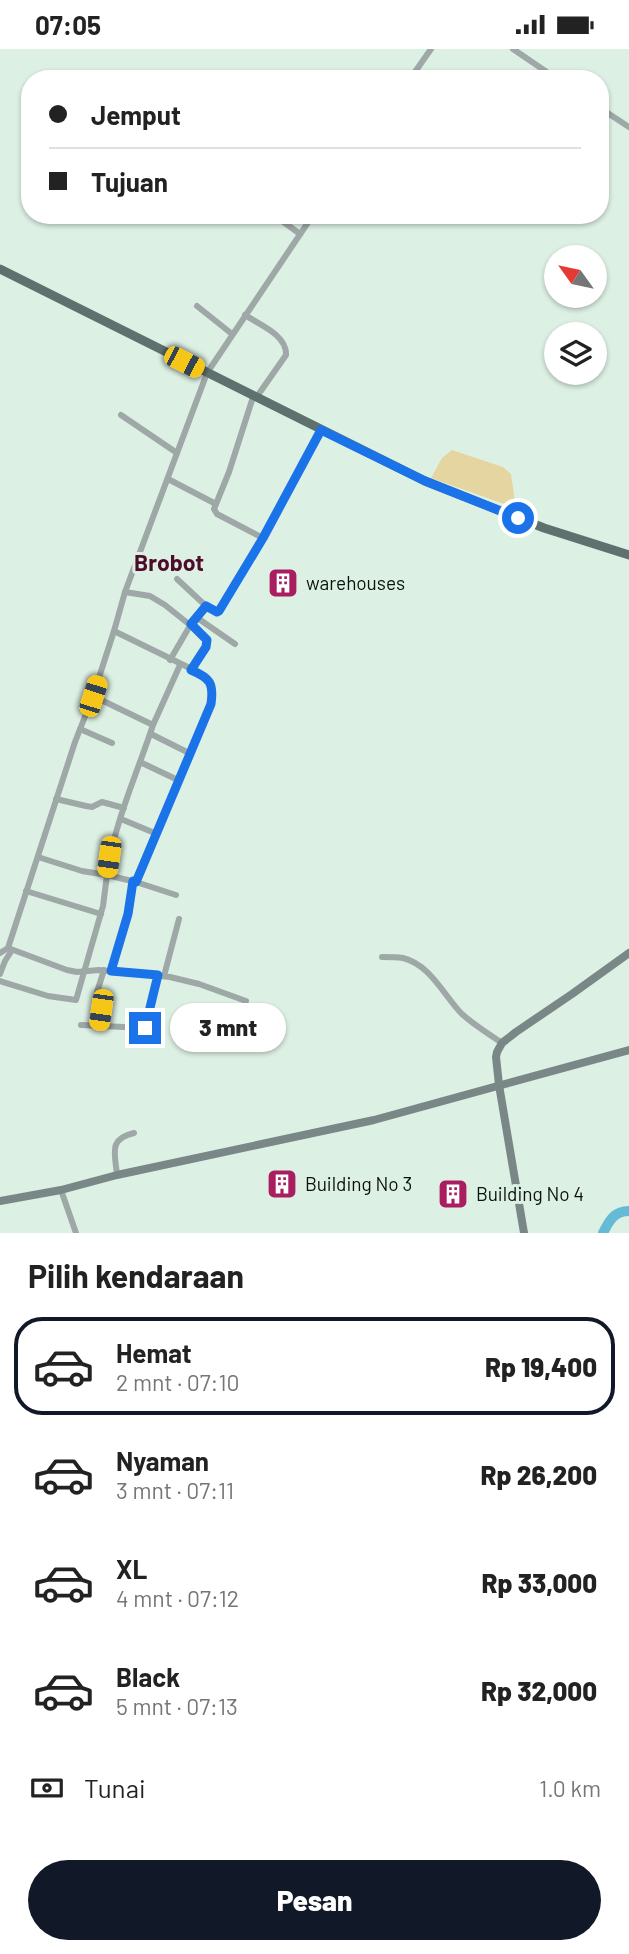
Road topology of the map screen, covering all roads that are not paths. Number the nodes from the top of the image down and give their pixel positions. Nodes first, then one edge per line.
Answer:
1 (431, 49) edge
2 (513, 49) edge
3 (416, 70) edge
4 (544, 70) edge
5 (609, 114) edge
6 (629, 127) edge
7 (286, 224) edge
8 (307, 224) edge
9 (300, 234) junction
10 (0, 269) edge
11 (197, 306) dead end
12 (245, 315) junction
13 (232, 334) junction
14 (207, 373) junction
15 (255, 397) junction
16 (121, 415) dead end
17 (321, 430) junction
18 (177, 453) junction
19 (168, 479) junction
20 (216, 504) junction
21 (263, 538) junction
22 (629, 555) edge
23 (177, 579) dead end
24 (125, 592) junction
25 (206, 606) junction
26 (196, 617) junction
27 (191, 624) junction
28 (114, 631) junction
29 (234, 644) dead end
30 (170, 660) junction
31 (180, 665) junction
32 (191, 670) junction
33 (93, 696) junction
34 (153, 725) junction
35 (80, 729) junction
36 (151, 734) junction
37 (113, 743) dead end
38 (191, 754) junction
39 (140, 762) junction
40 (180, 781) junction
41 (56, 799) junction
42 (124, 808) junction
43 (121, 819) junction
44 (157, 834) junction
45 (38, 857) junction
46 (107, 875) junction
47 (134, 881) junction
48 (26, 891) junction
49 (176, 895) dead end
50 (101, 913) junction
51 (179, 919) dead end
52 (10, 949) junction
53 (0, 953) edge
54 (629, 953) edge
55 (382, 957) dead end
56 (108, 970) junction
57 (83, 972) junction
58 (0, 974) edge
59 (161, 976) junction
60 (0, 981) edge
61 (246, 1001) dead end
62 (81, 1025) dead end
63 (99, 1025) junction
64 (145, 1028) junction
65 (162, 1036) dead end
66 (502, 1043) junction
67 (629, 1050) edge
68 (499, 1085) junction
69 (134, 1133) dead end
70 (117, 1175) junction
71 (61, 1190) junction
72 (0, 1202) edge
73 (76, 1233) edge
74 (524, 1233) edge

1 - 3 street
2 - 4 street
5 - 6 street
7 - 9 street
8 - 9 street
9 - 12 street
10 - 14 main road
11 - 13 street
12 - 13 street
12 - 15 street
13 - 14 street
14 - 15 main road
14 - 18 street
15 - 17 main road
15 - 20 street
16 - 18 street
17 - 21 street
17 - 22 main road
18 - 19 street
19 - 20 street
19 - 24 street
20 - 21 street
21 - 25 street
23 - 25 street
24 - 27 street
24 - 28 street
25 - 26 street
26 - 27 street
26 - 29 street
27 - 30 street
27 - 32 street
28 - 30 street
28 - 33 street
30 - 31 street
31 - 32 street
31 - 34 street
32 - 38 street
33 - 34 street
33 - 35 street
34 - 36 street
35 - 37 street
35 - 41 street
36 - 38 street
36 - 39 street
38 - 40 street
39 - 40 street
39 - 42 street
40 - 44 street
41 - 42 street
41 - 45 street
42 - 43 street
43 - 44 street
43 - 46 street
44 - 47 street
45 - 46 street
45 - 48 street
46 - 47 street
46 - 50 street
47 - 49 street
47 - 56 street
48 - 50 street
48 - 52 street
50 - 57 street
51 - 59 street
52 - 53 street
52 - 57 street
52 - 58 street
54 - 66 street
55 - 66 street
56 - 57 street
56 - 59 street
56 - 63 street
57 - 60 street
59 - 61 street
59 - 64 street
62 - 63 street
63 - 64 street
64 - 65 street
66 - 68 street
67 - 68 street
68 - 70 street
68 - 74 street
69 - 70 street
70 - 71 street
71 - 72 street
71 - 73 street

